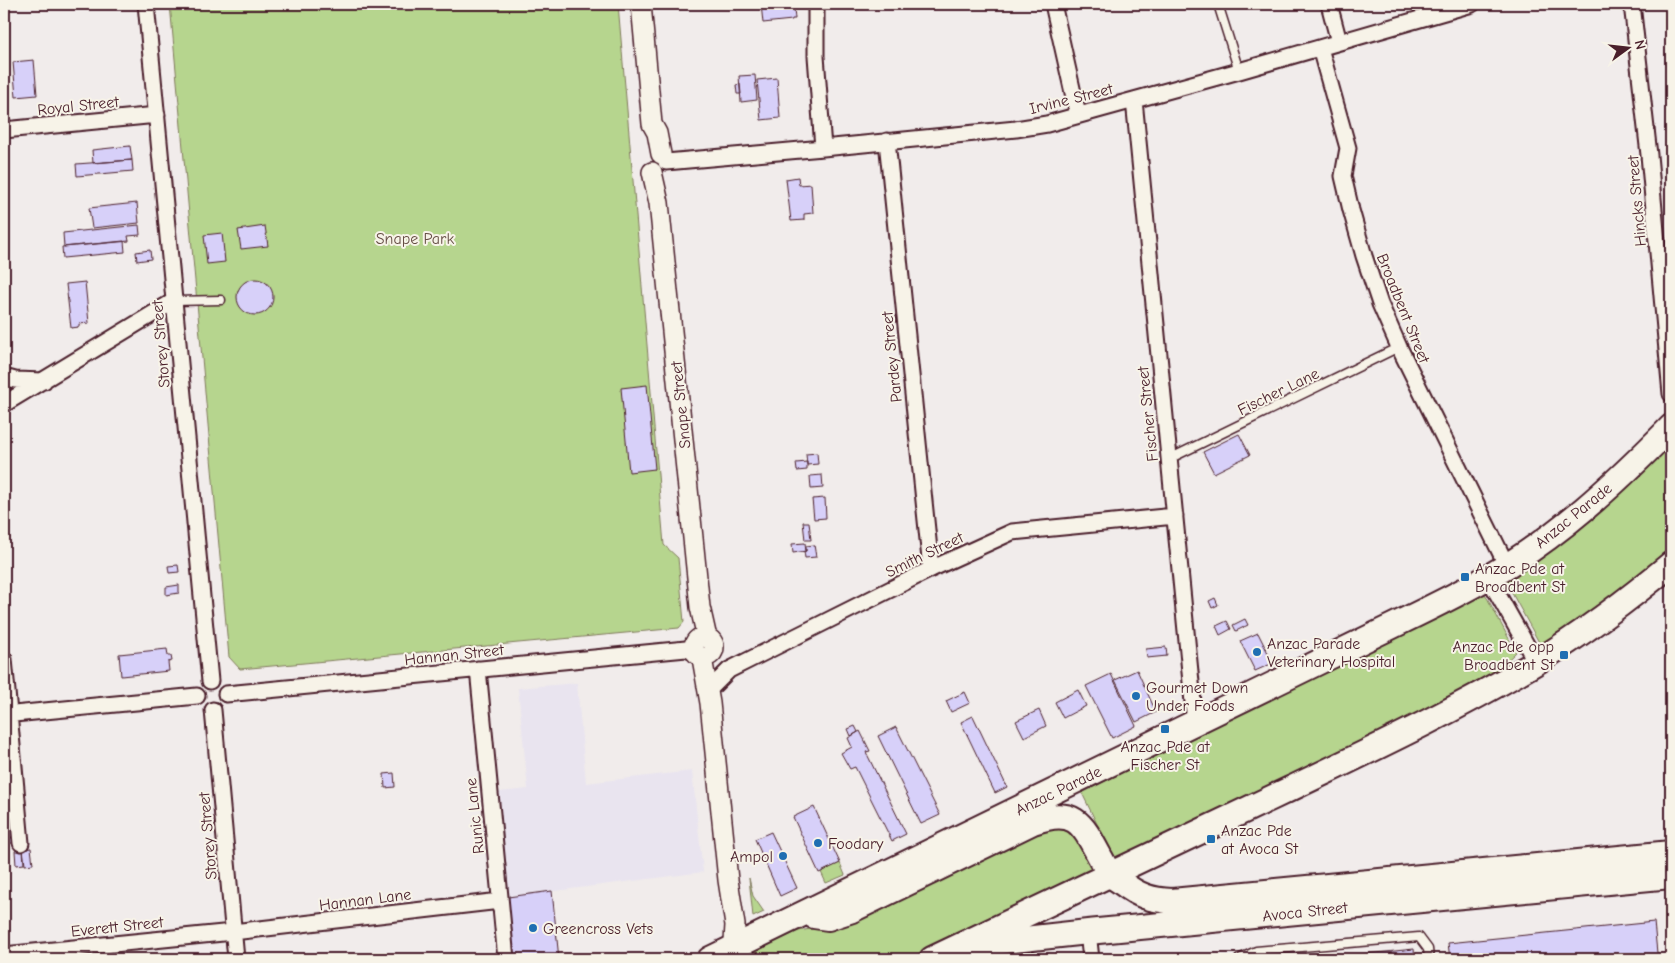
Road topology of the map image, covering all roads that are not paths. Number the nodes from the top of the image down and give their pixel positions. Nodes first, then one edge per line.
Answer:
1 (146, 4) edge
2 (640, 4) edge
3 (816, 4) edge
4 (1053, 4) edge
5 (1218, 4) edge
6 (1329, 4) edge
7 (1472, 4) edge
8 (1632, 4) edge
9 (1338, 42) junction
10 (1320, 48) junction
11 (1239, 72) junction
12 (1134, 100) junction
13 (157, 115) junction
14 (1078, 115) junction
15 (4, 130) edge
16 (887, 141) junction
17 (823, 148) junction
18 (659, 163) junction
19 (221, 300) dead end
20 (174, 301) junction
21 (1399, 347) junction
22 (4, 377) edge
23 (44, 380) junction
24 (1671, 394) edge
25 (4, 404) edge
26 (1671, 427) edge
27 (1169, 459) junction
28 (1175, 516) junction
29 (1671, 564) edge
30 (930, 569) junction
31 (1497, 572) junction
32 (699, 648) junction
33 (4, 659) edge
34 (1536, 662) junction
35 (478, 669) junction
36 (210, 681) junction
37 (226, 694) junction
38 (197, 696) junction
39 (710, 696) junction
40 (213, 710) junction
41 (6, 715) edge
42 (1195, 724) junction
43 (21, 843) dead end
44 (1161, 851) junction
45 (1671, 853) edge
46 (1110, 874) junction
47 (1671, 876) edge
48 (1403, 890) junction
49 (500, 901) junction
50 (1172, 901) junction
51 (802, 915) junction
52 (234, 932) junction
53 (1088, 932) junction
54 (733, 954) edge
55 (4, 955) edge
56 (31, 956) edge
57 (236, 959) edge
58 (506, 959) edge
59 (710, 959) edge
60 (932, 959) edge
61 (942, 959) edge
62 (1091, 959) edge
63 (1239, 959) edge
64 (1429, 959) edge

1 - 13 street, Storey Street
2 - 18 street, Snape Street
3 - 17 street
4 - 14 street
5 - 11 lane
6 - 9 street
7 - 9 street, Irvine Street
8 - 24 street, Hincks Street
9 - 10 street, Irvine Street
10 - 11 street, Irvine Street
10 - 21 street, Broadbent Street
11 - 12 street, Irvine Street
12 - 14 street, Irvine Street
12 - 27 street, Fischer Street
13 - 15 street, Royal Street
13 - 20 street, Storey Street
14 - 16 street, Irvine Street
16 - 17 street, Irvine Street
16 - 30 street, Pardey Street
17 - 18 street, Irvine Street
18 - 32 street, Snape Street
19 - 20 lane
20 - 23 street
20 - 36 street, Storey Street
21 - 27 lane, Fischer Lane
21 - 31 street, Broadbent Street
22 - 23 street
23 - 25 street
26 - 31 main road, Anzac Parade
27 - 28 street, Fischer Street
28 - 30 street, Smith Street
28 - 42 street, Fischer Street
29 - 34 main road
30 - 39 street, Smith Street
31 - 34 street, Broadbent Street
31 - 42 main road, Anzac Parade
32 - 35 street, Hannan Street
32 - 39 street, Snape Street
33 - 41 street
34 - 44 main road
35 - 37 street, Hannan Street
35 - 49 street, Runic Lane
36 - 37 street
36 - 38 street
37 - 40 street
38 - 40 street
38 - 41 street
39 - 54 street, Snape Street
40 - 52 street, Storey Street
41 - 43 street
42 - 51 main road, Anzac Parade
44 - 46 main road
44 - 50 main road
45 - 48 main road, Avoca Street
46 - 50 main road, Avoca Street
46 - 51 main road
46 - 60 main road
47 - 48 main road, Avoca Street
48 - 50 main road, Avoca Street
48 - 53 main road, Avoca Street
49 - 52 street, Hannan Lane
49 - 58 street, Runic Lane
51 - 54 main road, Anzac Parade
52 - 56 street, Everett Street
52 - 57 street, Storey Street
53 - 61 main road, Avoca Street
53 - 62 street
54 - 59 main road, Anzac Parade
55 - 56 street, Everett Street
63 - 64 lane

